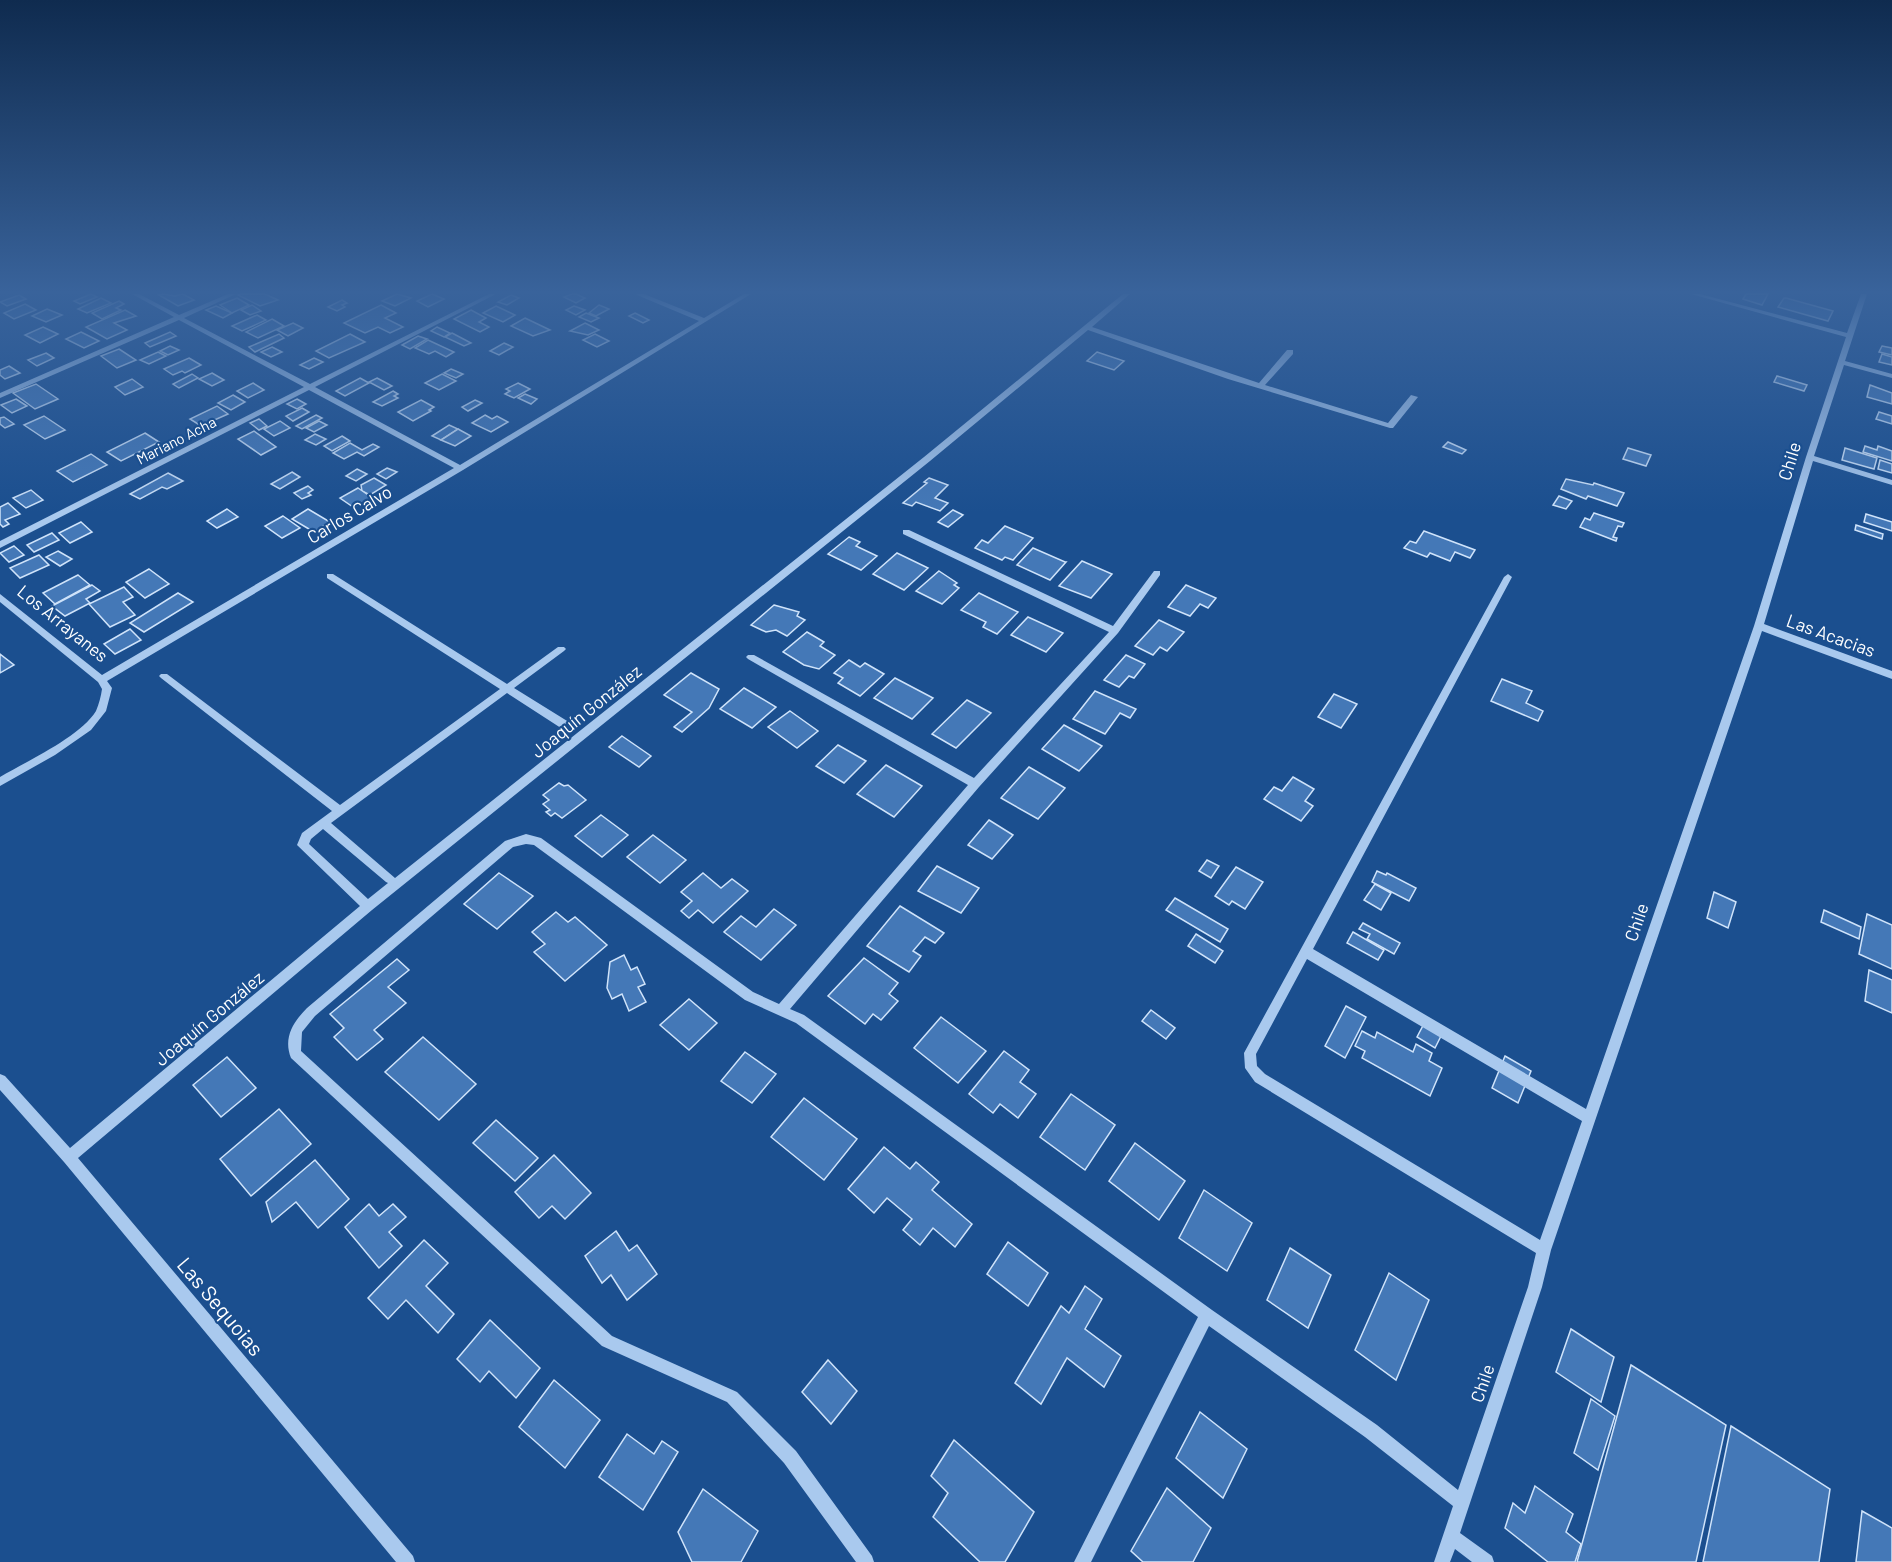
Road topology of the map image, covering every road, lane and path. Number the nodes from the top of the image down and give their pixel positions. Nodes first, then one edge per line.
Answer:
1 (66, 367) edge
2 (272, 367) edge
3 (350, 367) edge
4 (627, 367) edge
5 (1038, 367) edge
6 (1202, 367) edge
7 (1277, 367) edge
8 (1840, 367) edge
9 (1859, 367) edge
10 (1892, 376) edge
11 (310, 387) junction
12 (1260, 387) junction
13 (0, 396) edge
14 (1414, 397) dead end
15 (1810, 457) junction
16 (460, 468) junction
17 (1892, 483) edge
18 (906, 532) dead end
19 (0, 545) edge
20 (1157, 573) dead end
21 (330, 576) dead end
22 (1508, 577) dead end
23 (0, 597) edge
24 (1759, 626) junction
25 (1115, 631) junction
26 (561, 649) dead end
27 (751, 657) dead end
28 (1892, 675) edge
29 (164, 676) dead end
30 (101, 680) junction
31 (507, 687) junction
32 (568, 727) dead end
33 (0, 782) edge
34 (975, 784) junction
35 (339, 810) junction
36 (322, 823) junction
37 (390, 879) dead end
38 (368, 906) junction
39 (1305, 951) junction
40 (782, 1009) junction
41 (0, 1080) edge
42 (1589, 1118) junction
43 (69, 1157) junction
44 (1544, 1250) junction
45 (1207, 1315) junction
46 (1462, 1503) junction
47 (1450, 1536) junction
48 (407, 1562) edge
49 (866, 1562) edge
50 (1082, 1562) edge
51 (1442, 1562) edge
52 (1486, 1562) edge

1 - 13 street
2 - 11 street
3 - 11 street, Mariano Acha
4 - 16 street, Carlos Calvo
5 - 38 street, Joaquín González
6 - 12 street
7 - 12 street
8 - 15 street, Chile
9 - 10 street
11 - 16 street
11 - 19 street, Mariano Acha
12 - 14 street
15 - 17 street
15 - 24 street, Chile
16 - 30 street, Carlos Calvo
18 - 25 street
20 - 25 street
21 - 31 street
22 - 39 street
23 - 30 street, Los Arrayanes
24 - 28 street, Las Acacias
24 - 42 street, Chile
25 - 34 street
26 - 31 street
27 - 34 street
29 - 35 street
30 - 33 street
31 - 32 street
31 - 35 street
34 - 40 street
35 - 36 street
36 - 37 street
36 - 38 street
38 - 43 street, Joaquín González
39 - 42 street
39 - 44 street
40 - 45 street
40 - 49 street
41 - 43 street, Las Sequoias
42 - 44 street, Chile
43 - 48 street, Las Sequoias
44 - 46 street, Chile
45 - 46 street
45 - 50 street
46 - 47 street, Chile
47 - 51 street, Chile
47 - 52 street

